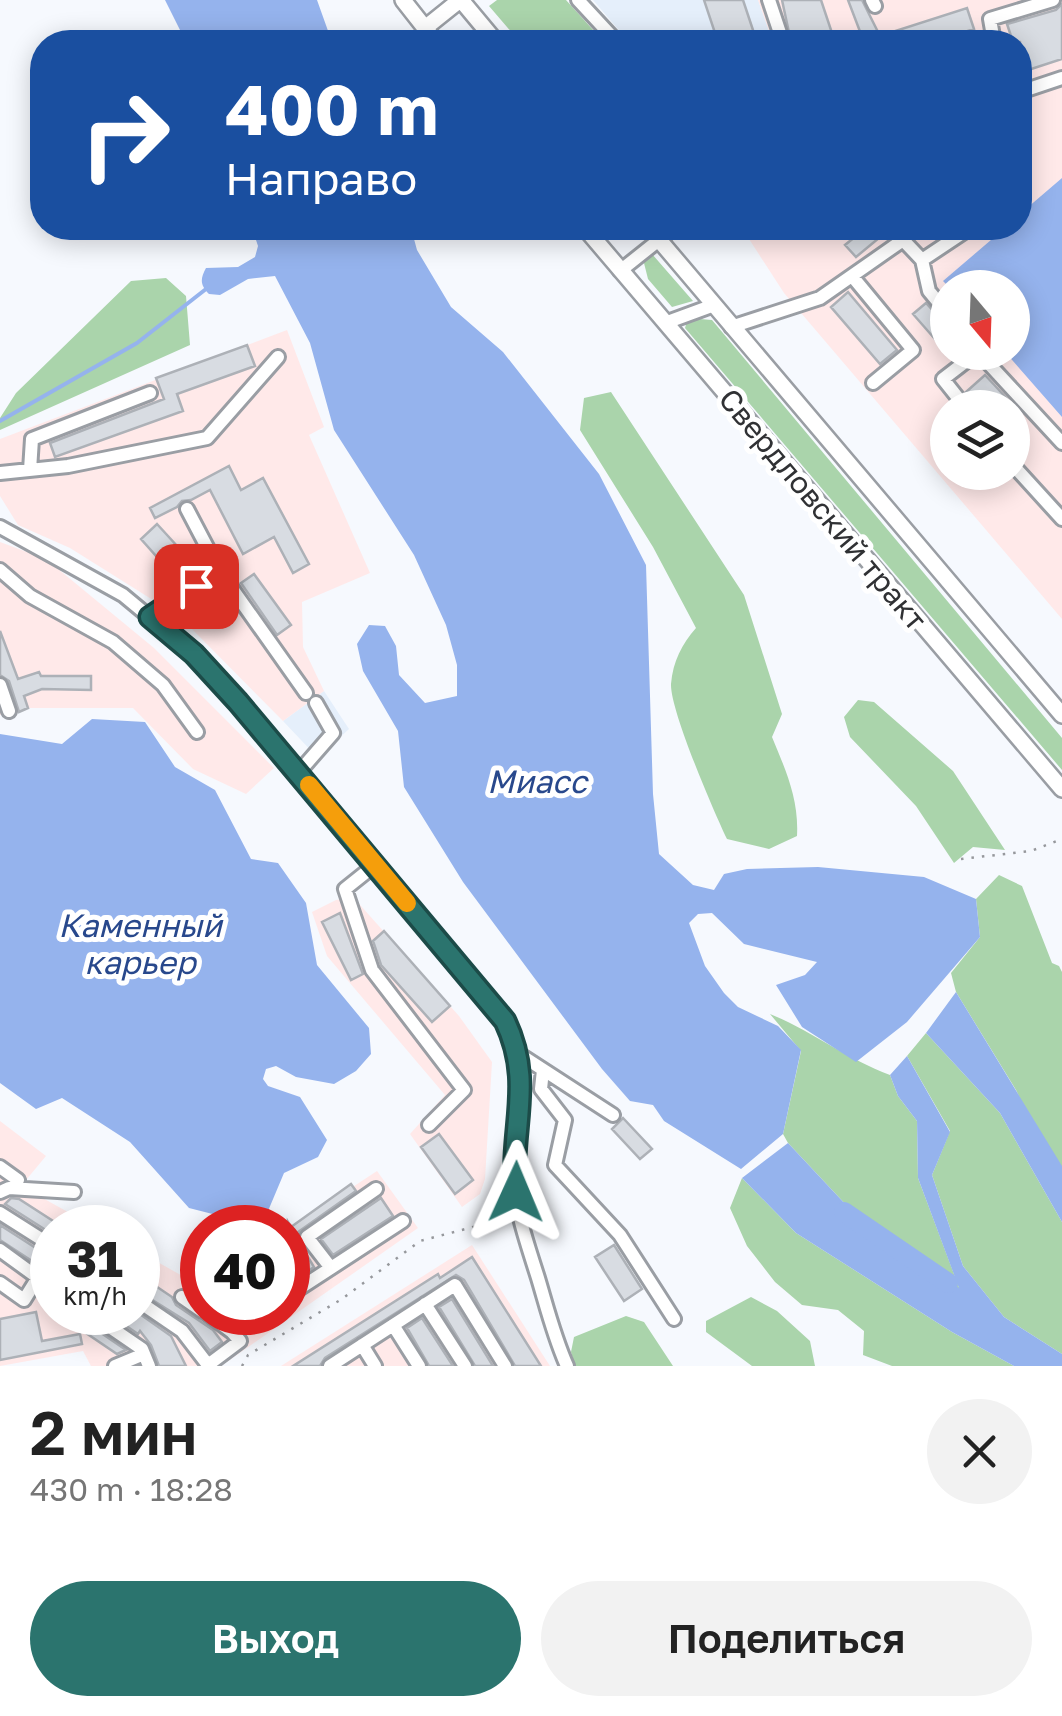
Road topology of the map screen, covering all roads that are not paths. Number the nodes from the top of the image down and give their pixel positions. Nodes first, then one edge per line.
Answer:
1 (403, 0) edge
2 (461, 0) edge
3 (578, 0) edge
4 (769, 0) edge
5 (1054, 0) edge
6 (425, 28) joint
7 (486, 30) edge
8 (606, 30) edge
9 (779, 30) edge
10 (992, 30) edge
11 (1062, 78) edge
12 (1032, 88) edge
13 (595, 240) edge
14 (648, 240) edge
15 (660, 240) edge
16 (952, 240) edge
17 (922, 260) junction
18 (620, 271) junction
19 (852, 276) junction
20 (930, 292) edge
21 (714, 306) junction
22 (665, 323) junction
23 (731, 327) junction
24 (278, 357) dead end
25 (955, 370) edge
26 (994, 370) edge
27 (873, 383) dead end
28 (952, 390) edge
29 (150, 393) dead end
30 (1062, 444) edge
31 (30, 470) junction
32 (0, 473) edge
33 (1030, 484) edge
34 (186, 509) dead end
35 (1062, 519) edge
36 (0, 527) edge
37 (0, 570) edge
38 (220, 570) junction
39 (150, 617) junction
40 (0, 685) edge
41 (9, 711) dead end
42 (1062, 715) edge
43 (197, 732) dead end
44 (299, 772) junction
45 (1062, 788) edge
46 (375, 865) junction
47 (519, 1054) junction
48 (543, 1070) junction
49 (613, 1115) dead end
50 (429, 1125) dead end
51 (0, 1166) edge
52 (18, 1180) dead end
53 (376, 1189) dead end
54 (0, 1192) edge
55 (74, 1192) dead end
56 (0, 1213) edge
57 (403, 1221) dead end
58 (30, 1232) edge
59 (0, 1250) edge
60 (331, 1268) junction
61 (30, 1272) edge
62 (310, 1282) edge
63 (0, 1283) edge
64 (30, 1291) edge
65 (425, 1304) junction
66 (674, 1319) dead end
67 (393, 1325) junction
68 (116, 1335) edge
69 (186, 1335) edge
70 (235, 1335) edge
71 (362, 1345) junction
72 (147, 1360) edge
73 (115, 1366) edge
74 (331, 1366) edge
75 (376, 1366) edge
76 (420, 1366) edge
77 (465, 1366) edge
78 (506, 1366) edge
79 (566, 1366) edge

1 - 6 main road
2 - 6 main road
2 - 7 main road
3 - 8 street
4 - 9 street
5 - 10 street
11 - 12 street
13 - 18 main road, Свердловский тракт
14 - 18 street
15 - 21 main road, Свердловский тракт
16 - 17 street
17 - 19 street
17 - 20 street
18 - 22 main road, Свердловский тракт
19 - 23 street
19 - 27 street
21 - 22 street
21 - 23 main road, Свердловский тракт
22 - 45 main road, Свердловский тракт
23 - 42 main road, Свердловский тракт
24 - 31 street
25 - 28 street
26 - 30 street
29 - 31 street
31 - 32 street
33 - 35 street
34 - 38 street
36 - 39 street
37 - 43 street
38 - 39 street
38 - 44 street
39 - 44 street
40 - 41 street
44 - 46 street
46 - 47 street
46 - 50 street
47 - 48 street
47 - 79 street
48 - 49 street
48 - 66 street
51 - 52 street
53 - 60 street
54 - 55 street
56 - 58 street
57 - 60 street
59 - 61 street
60 - 62 street
63 - 64 street
65 - 67 street
65 - 77 street
65 - 78 street
67 - 71 street
67 - 76 street
68 - 72 street
69 - 70 street
71 - 74 street
71 - 75 street
72 - 73 street

